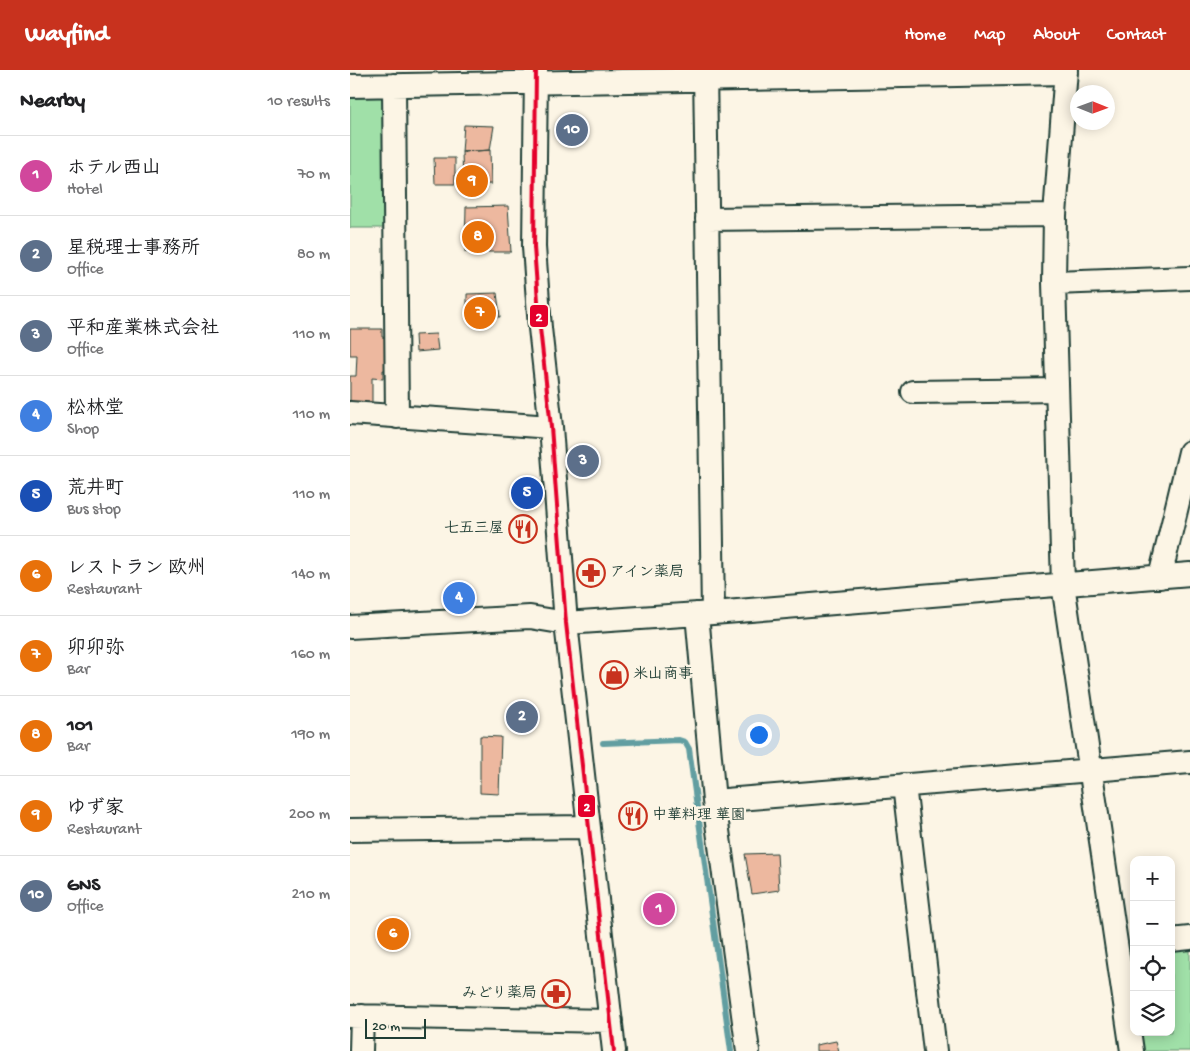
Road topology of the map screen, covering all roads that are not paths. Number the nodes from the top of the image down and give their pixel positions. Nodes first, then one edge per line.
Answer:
1 (1066, 72) edge
2 (959, 73) edge
3 (705, 75) edge
4 (536, 76) edge
5 (357, 81) edge
6 (394, 85) junction
7 (1055, 215) junction
8 (707, 219) junction
9 (1190, 278) edge
10 (1054, 283) junction
11 (1057, 390) junction
12 (913, 392) dead end
13 (350, 413) edge
14 (397, 417) junction
15 (551, 427) junction
16 (1190, 452) edge
17 (1190, 574) edge
18 (1160, 577) junction
19 (1063, 584) junction
20 (705, 614) junction
21 (566, 623) junction
22 (350, 627) edge
23 (1190, 762) edge
24 (1092, 770) junction
25 (904, 785) junction
26 (714, 801) junction
27 (588, 827) junction
28 (350, 830) edge
29 (1190, 938) edge
30 (1175, 940) edge
31 (1125, 945) edge
32 (356, 1016) edge
33 (610, 1021) junction
34 (361, 1051) edge
35 (614, 1051) edge
36 (748, 1051) edge
37 (935, 1051) edge
38 (1132, 1051) edge

1 - 2 street
1 - 7 street
2 - 3 street
3 - 4 street
3 - 8 street
4 - 6 street
4 - 15 street
5 - 6 street
6 - 14 street
7 - 8 street
7 - 10 street
8 - 20 street
9 - 10 street
10 - 11 street
11 - 12 street
11 - 19 street
13 - 14 street
14 - 15 street
15 - 21 street
16 - 18 street
17 - 18 street
18 - 19 street
19 - 20 street
19 - 24 street
20 - 21 street
20 - 26 street
21 - 22 street
21 - 27 street
23 - 24 street
24 - 25 street
24 - 31 street
25 - 26 street
25 - 37 street
26 - 36 street
27 - 28 street
27 - 33 street
29 - 30 street
31 - 38 street
32 - 33 street
32 - 34 street
33 - 35 street

